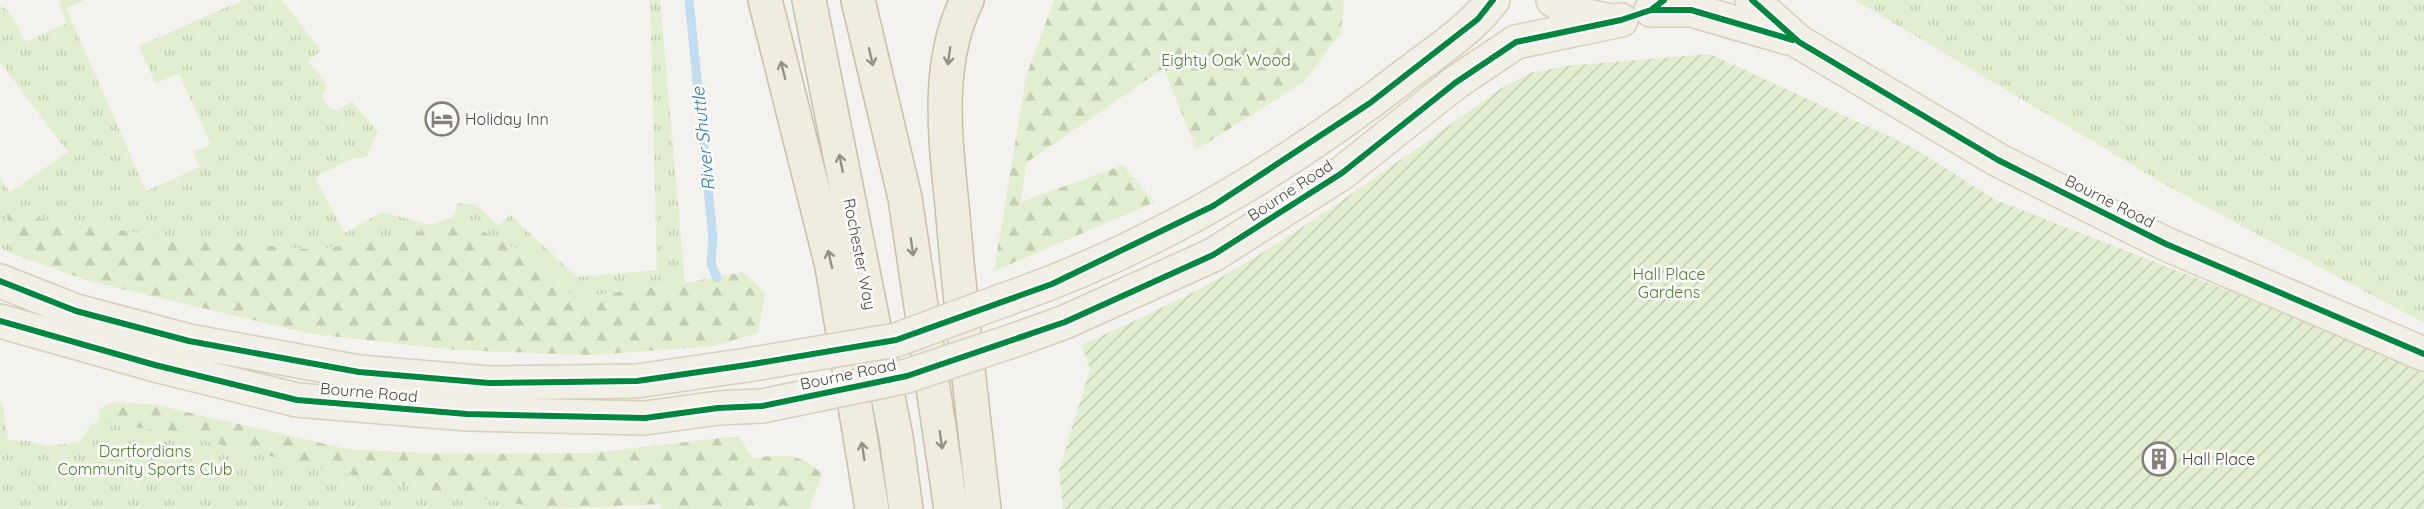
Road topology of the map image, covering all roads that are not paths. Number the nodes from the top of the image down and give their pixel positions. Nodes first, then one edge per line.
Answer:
1 (765, 0) edge
2 (809, 0) edge
3 (858, 0) edge
4 (967, 0) edge
5 (1492, 0) edge
6 (1552, 0) edge
7 (1752, 0) edge
8 (1645, 10) edge
9 (1798, 42) junction
10 (0, 280) edge
11 (0, 321) edge
12 (2424, 354) edge
13 (872, 509) edge
14 (906, 509) edge
15 (951, 509) edge
16 (984, 509) edge

13 -> 1 highway
14 -> 2 highway, Rochester Way
3 -> 15 highway
4 -> 16 highway
5 - 10 main road, Bourne Road, bridge
6 - 8 main road
7 - 9 main road, Bourne Road
8 - 9 main road, Bourne Road
8 - 11 main road, Bourne Road, bridge
9 - 12 main road, Bourne Road

